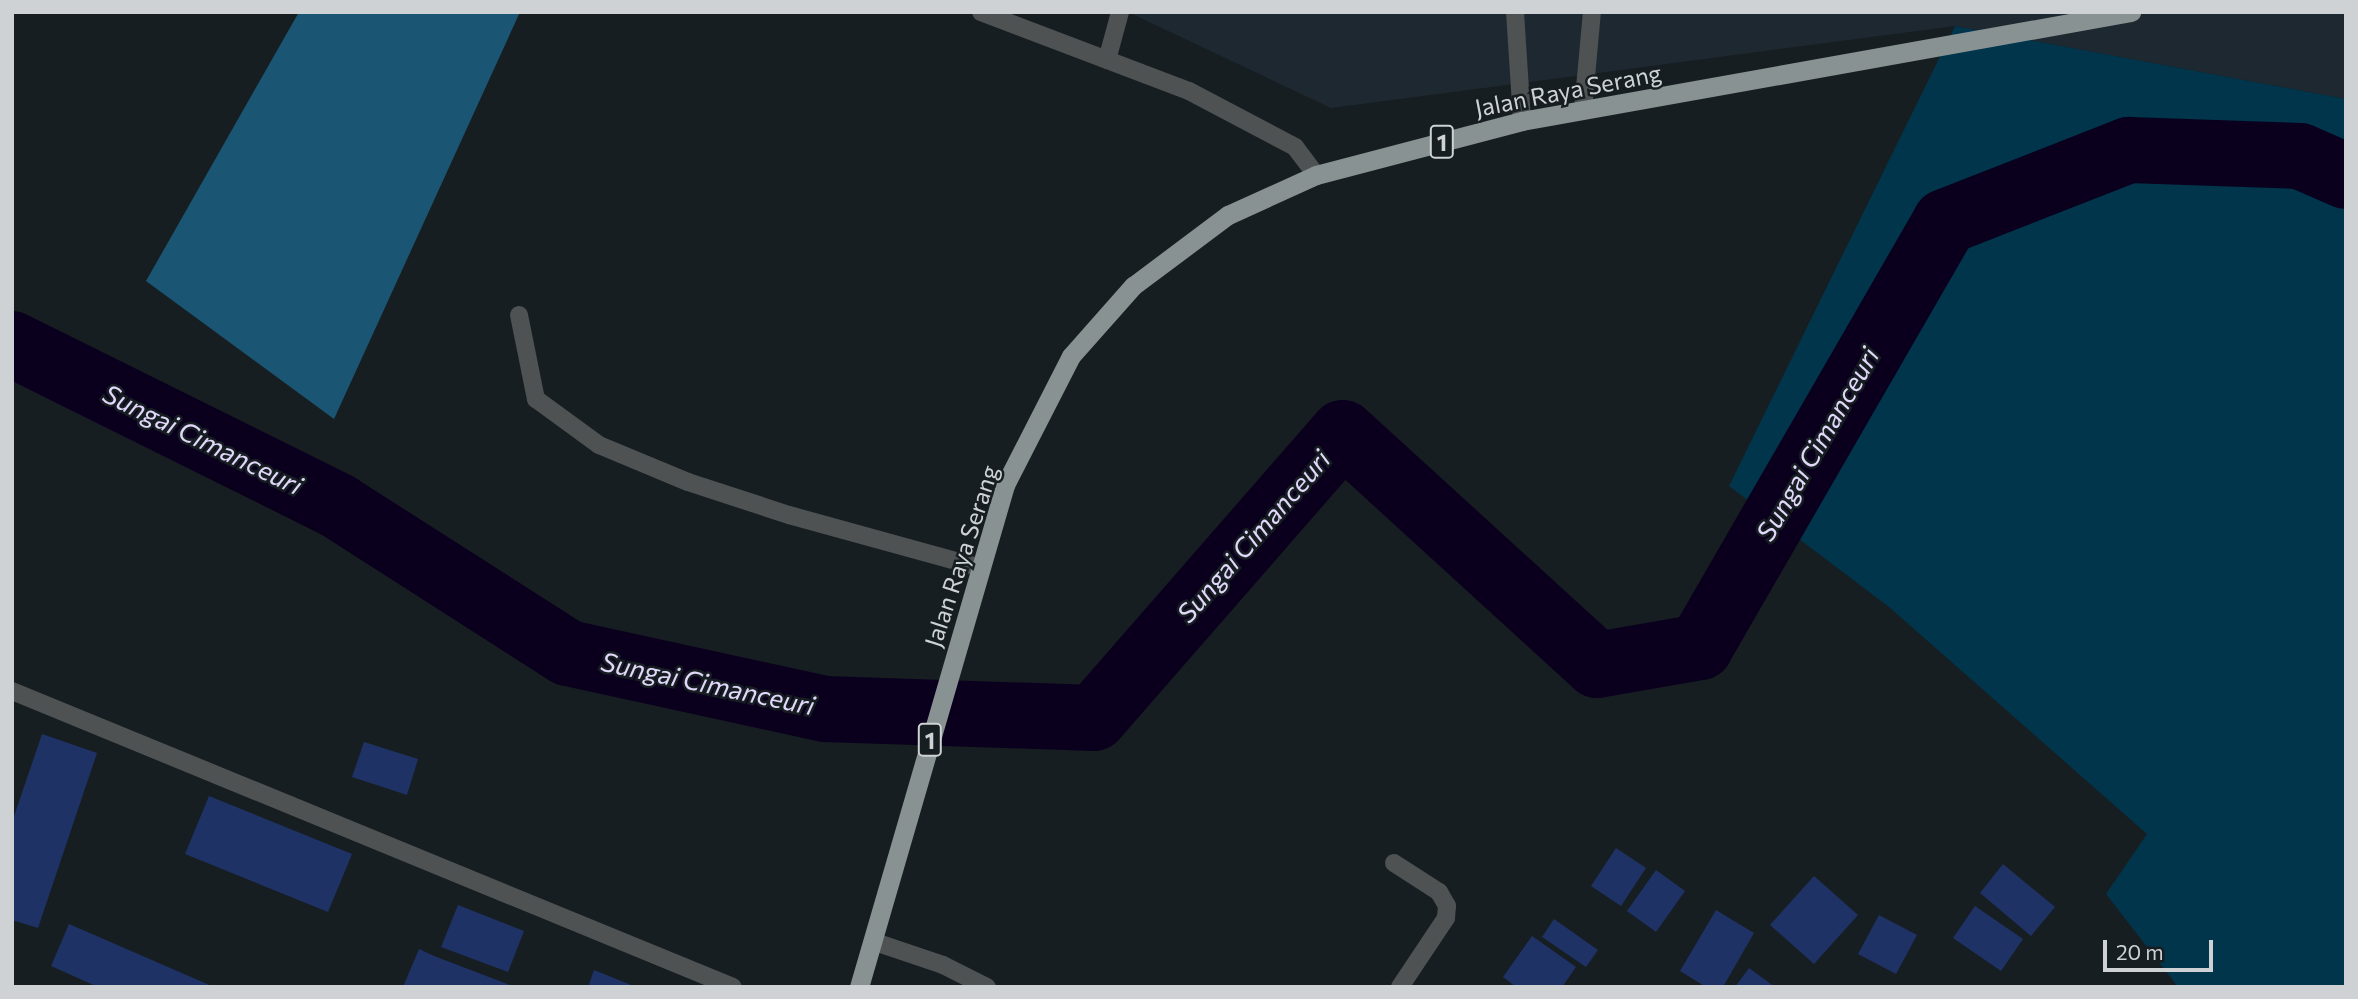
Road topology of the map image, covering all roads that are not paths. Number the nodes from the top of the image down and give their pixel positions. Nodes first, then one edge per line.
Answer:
1 (981, 12) edge
2 (1120, 12) edge
3 (1515, 12) edge
4 (1592, 12) edge
5 (2131, 12) edge
6 (1107, 60) junction
7 (1583, 110) junction
8 (1522, 121) junction
9 (1316, 175) junction
10 (519, 315) dead end
11 (981, 568) junction
12 (12, 691) edge
13 (1394, 863) dead end
14 (875, 942) junction
15 (733, 987) edge
16 (859, 987) edge
17 (987, 987) edge
18 (1399, 987) edge

1 - 6 street
2 - 6 street
3 - 8 street
4 - 7 street
5 - 7 highway, Jalan Raya Serang / 1
6 - 9 street
7 - 8 highway, Jalan Raya Serang / 1
8 - 9 highway, Jalan Raya Serang / 1
9 - 11 highway, Jalan Raya Serang / 1
10 - 11 street
11 - 14 highway, Jalan Raya Serang / 1
12 - 15 street
13 - 18 street
14 - 16 highway, Jalan Raya Serang / 1
14 - 17 street

